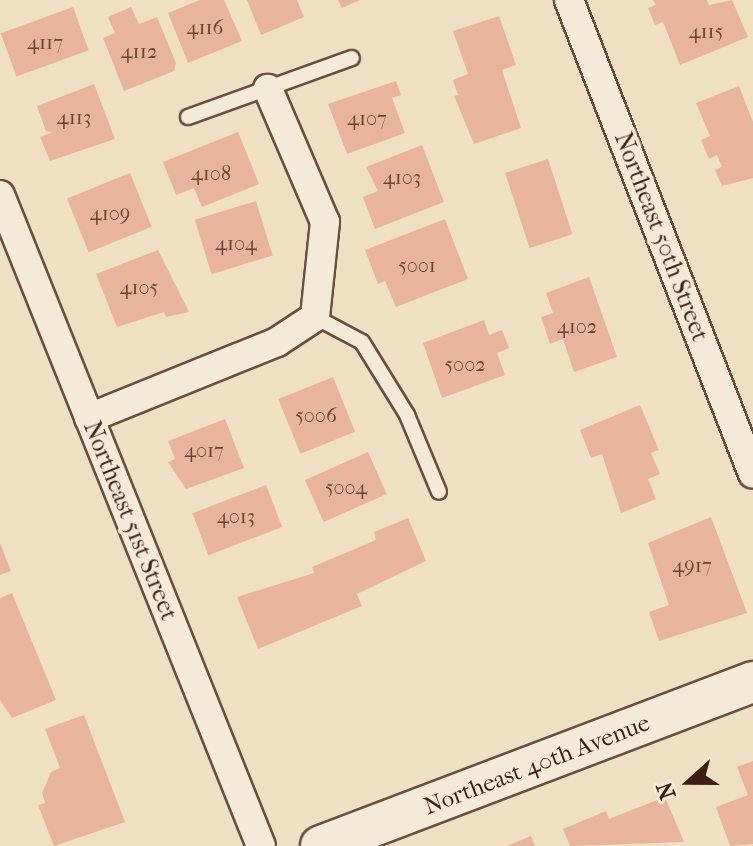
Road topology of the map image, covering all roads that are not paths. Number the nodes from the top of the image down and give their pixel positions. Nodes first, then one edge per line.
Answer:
1 (569, 0) edge
2 (352, 58) dead end
3 (268, 89) junction
4 (188, 117) dead end
5 (0, 195) edge
6 (315, 317) junction
7 (89, 418) junction
8 (753, 474) edge
9 (439, 492) dead end
10 (753, 682) edge
11 (261, 846) edge
12 (321, 846) edge

1 - 8 street, Northeast 50th Street
2 - 3 lane
3 - 4 lane
3 - 6 street
5 - 7 street, Northeast 51st Street
6 - 7 street
6 - 9 lane
7 - 11 street, Northeast 51st Street
10 - 12 street, Northeast 40th Avenue

